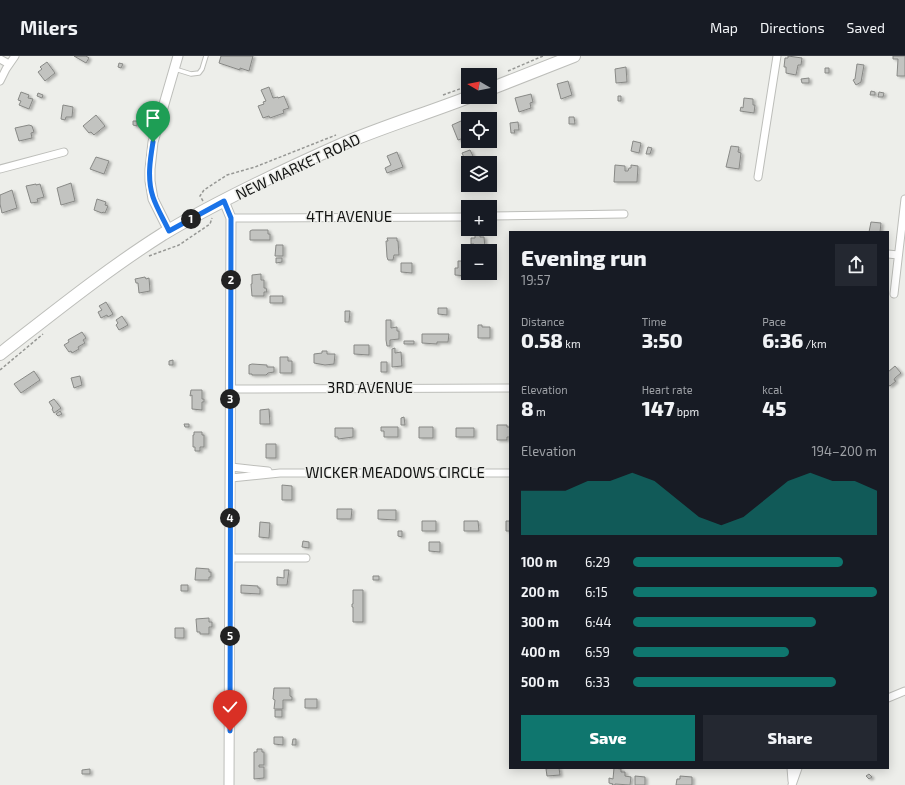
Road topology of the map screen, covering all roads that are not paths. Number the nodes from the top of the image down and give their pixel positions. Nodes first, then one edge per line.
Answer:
1 (15, 56) edge
2 (178, 56) edge
3 (206, 56) edge
4 (574, 56) edge
5 (777, 56) edge
6 (0, 59) edge
7 (9, 64) junction
8 (174, 68) junction
9 (0, 81) edge
10 (497, 86) edge
11 (461, 100) edge
12 (64, 152) dead end
13 (0, 169) edge
14 (758, 177) dead end
15 (905, 199) edge
16 (224, 201) junction
17 (624, 214) dead end
18 (461, 216) edge
19 (497, 216) edge
20 (231, 218) junction
21 (169, 231) junction
22 (889, 254) edge
23 (898, 255) junction
24 (894, 294) dead end
25 (0, 354) edge
26 (509, 388) edge
27 (230, 389) junction
28 (231, 467) junction
29 (280, 473) junction
30 (509, 473) edge
31 (231, 478) junction
32 (230, 558) junction
33 (306, 558) dead end
34 (905, 691) edge
35 (889, 698) edge
36 (790, 769) edge
37 (798, 769) edge
38 (229, 785) edge
39 (792, 785) edge

1 - 7 street
2 - 8 street
3 - 8 lane
4 - 10 main road
5 - 14 street
6 - 7 street
7 - 9 street
8 - 21 street
11 - 16 main road, NEW MARKET ROAD
12 - 13 street
15 - 23 street
16 - 20 street
16 - 21 main road, NEW MARKET ROAD
17 - 19 street
18 - 20 street, 4TH AVENUE
20 - 27 street
21 - 25 main road, NEW MARKET ROAD
22 - 23 street
23 - 24 street
26 - 27 street, 3RD AVENUE
27 - 28 street
28 - 29 street, WICKER MEADOWS CIRCLE
28 - 31 street
29 - 30 street, WICKER MEADOWS CIRCLE
29 - 31 street, WICKER MEADOWS CIRCLE
31 - 32 street
32 - 33 street
32 - 38 street
34 - 35 street
36 - 39 street
37 - 39 street

